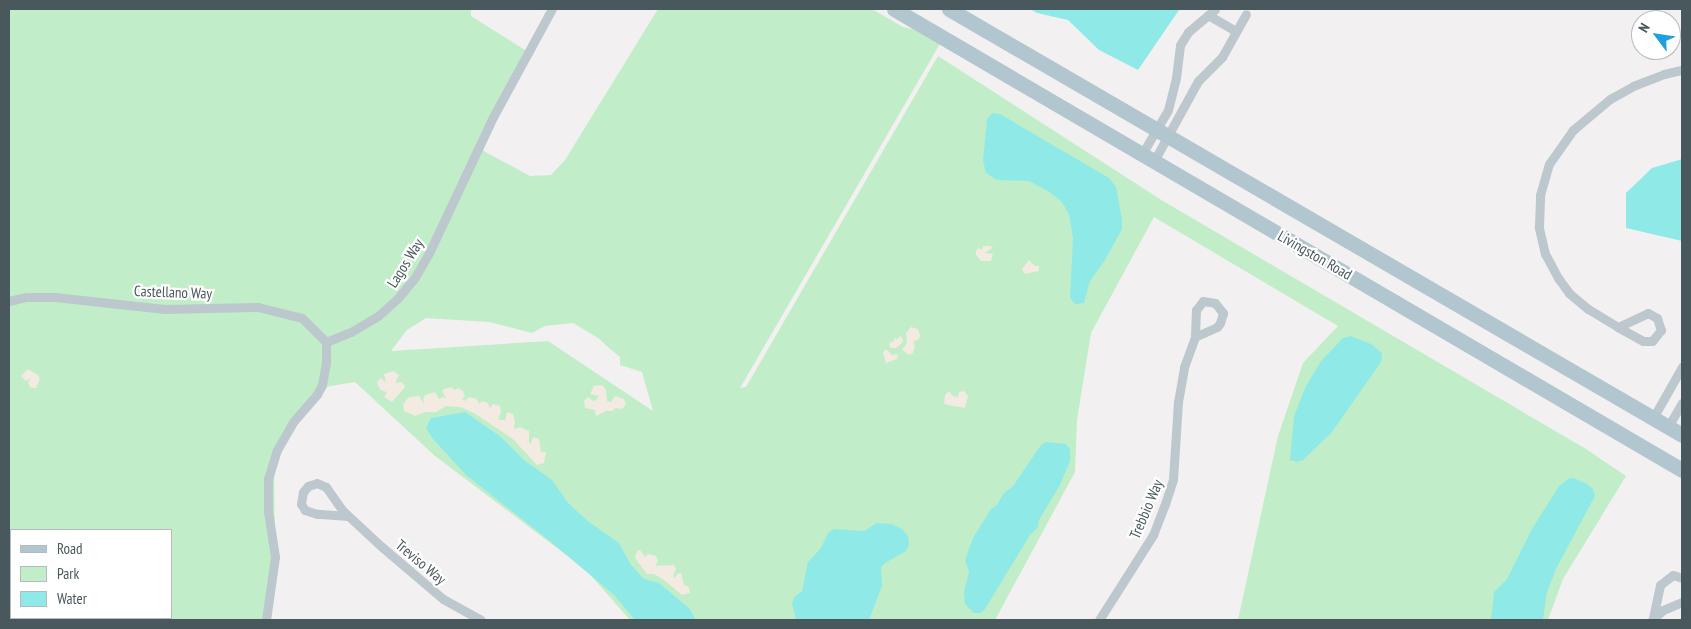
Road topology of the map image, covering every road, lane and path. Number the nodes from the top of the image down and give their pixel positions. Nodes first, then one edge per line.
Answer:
1 (552, 9) edge
2 (894, 9) edge
3 (956, 12) edge
4 (1212, 12) edge
5 (1246, 14) dead end
6 (1236, 31) junction
7 (1682, 70) edge
8 (1162, 133) junction
9 (1148, 158) junction
10 (9, 301) edge
11 (1618, 327) dead end
12 (1195, 337) dead end
13 (326, 342) junction
14 (1682, 367) edge
15 (1682, 403) edge
16 (1653, 418) junction
17 (1668, 427) junction
18 (1682, 435) edge
19 (1682, 470) edge
20 (348, 516) junction
21 (1682, 578) edge
22 (1682, 602) edge
23 (1652, 619) edge
24 (266, 620) edge
25 (481, 620) edge
26 (1098, 620) edge

1 - 13 street, Lagos Way
2 - 9 main road, Livingston Road
3 - 8 main road, Livingston Road
4 - 6 street
4 - 8 street
5 - 6 street
6 - 8 street
7 - 11 street
8 - 9 street
8 - 9 street
8 - 16 main road, Livingston Road
9 - 19 main road, Livingston Road
10 - 13 street, Castellano Way
12 - 26 street, Trebbio Way
13 - 24 street
14 - 16 street
15 - 17 street
16 - 17 main road, Livingston Road
17 - 18 main road, Livingston Road
20 - 20 street, Treviso Way
20 - 25 street, Treviso Way
21 - 23 street
22 - 23 street

